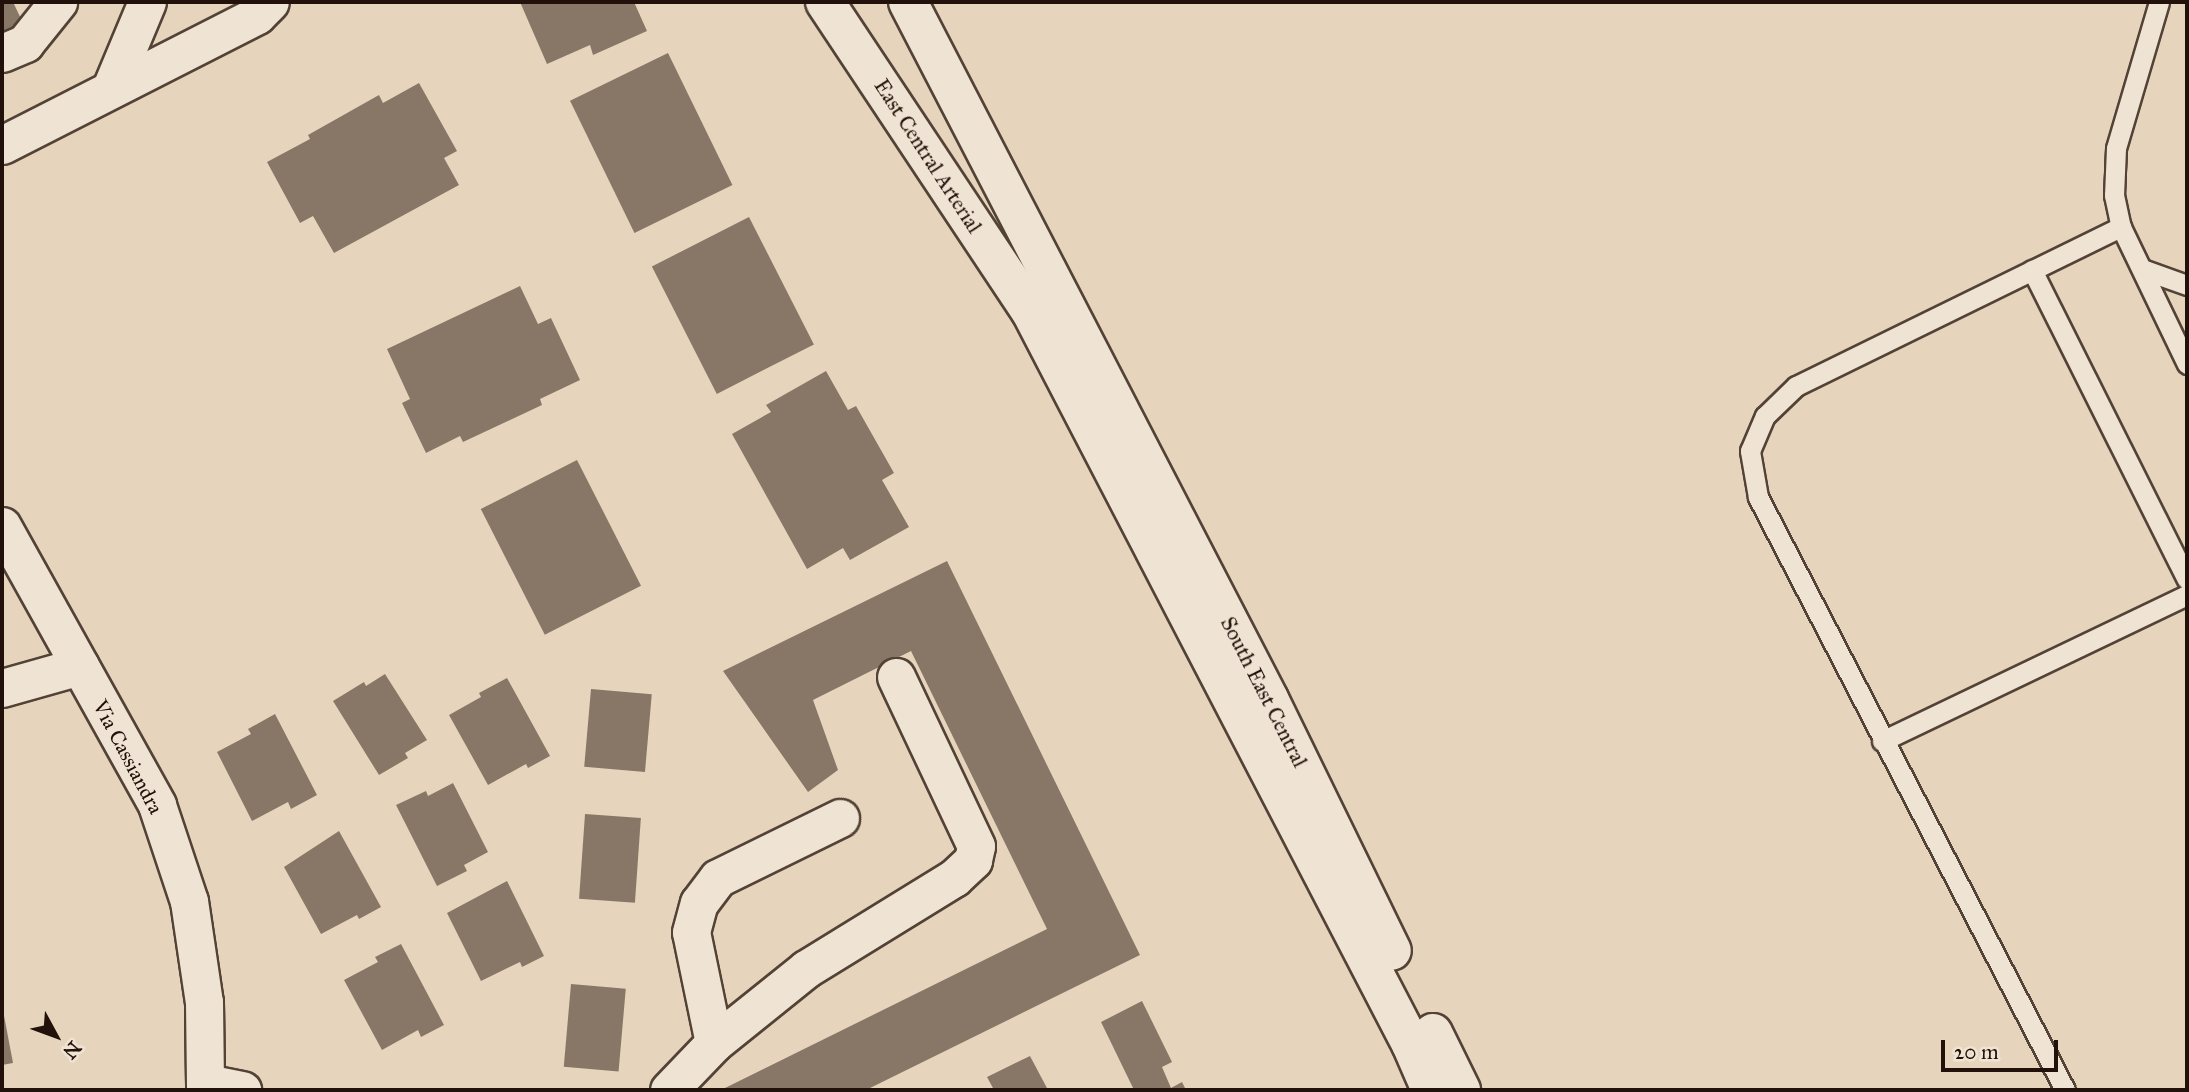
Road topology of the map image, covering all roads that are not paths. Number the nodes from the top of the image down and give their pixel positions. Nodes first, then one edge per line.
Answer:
1 (58, 2) edge
2 (147, 2) edge
3 (270, 2) edge
4 (825, 2) edge
5 (908, 2) edge
6 (2159, 2) edge
7 (2, 53) edge
8 (111, 88) junction
9 (2, 145) edge
10 (2121, 227) junction
11 (2142, 269) junction
12 (2032, 271) junction
13 (2187, 285) edge
14 (1046, 304) junction
15 (2187, 364) edge
16 (2, 526) edge
17 (2187, 579) edge
18 (2187, 595) edge
19 (80, 666) junction
20 (896, 677) dead end
21 (2, 688) edge
22 (1882, 741) junction
23 (840, 818) dead end
24 (714, 1043) junction
25 (205, 1086) edge
26 (242, 1090) edge
27 (669, 1090) edge
28 (1431, 1090) edge
29 (1461, 1090) edge
30 (2065, 1090) edge

1 - 7 street
2 - 8 street
3 - 8 street
4 - 14 street, East Central Arterial
5 - 14 street
6 - 10 lane
8 - 9 street
10 - 11 lane
10 - 12 lane
11 - 13 lane
11 - 15 lane
12 - 17 lane
12 - 22 lane
14 - 28 street, South East Central
14 - 29 street, South East Central
16 - 19 street, Via Cassiandra
18 - 22 lane
19 - 21 street
19 - 25 street, Via Cassiandra
20 - 24 street
22 - 30 lane
23 - 24 street
24 - 27 street
25 - 26 street

